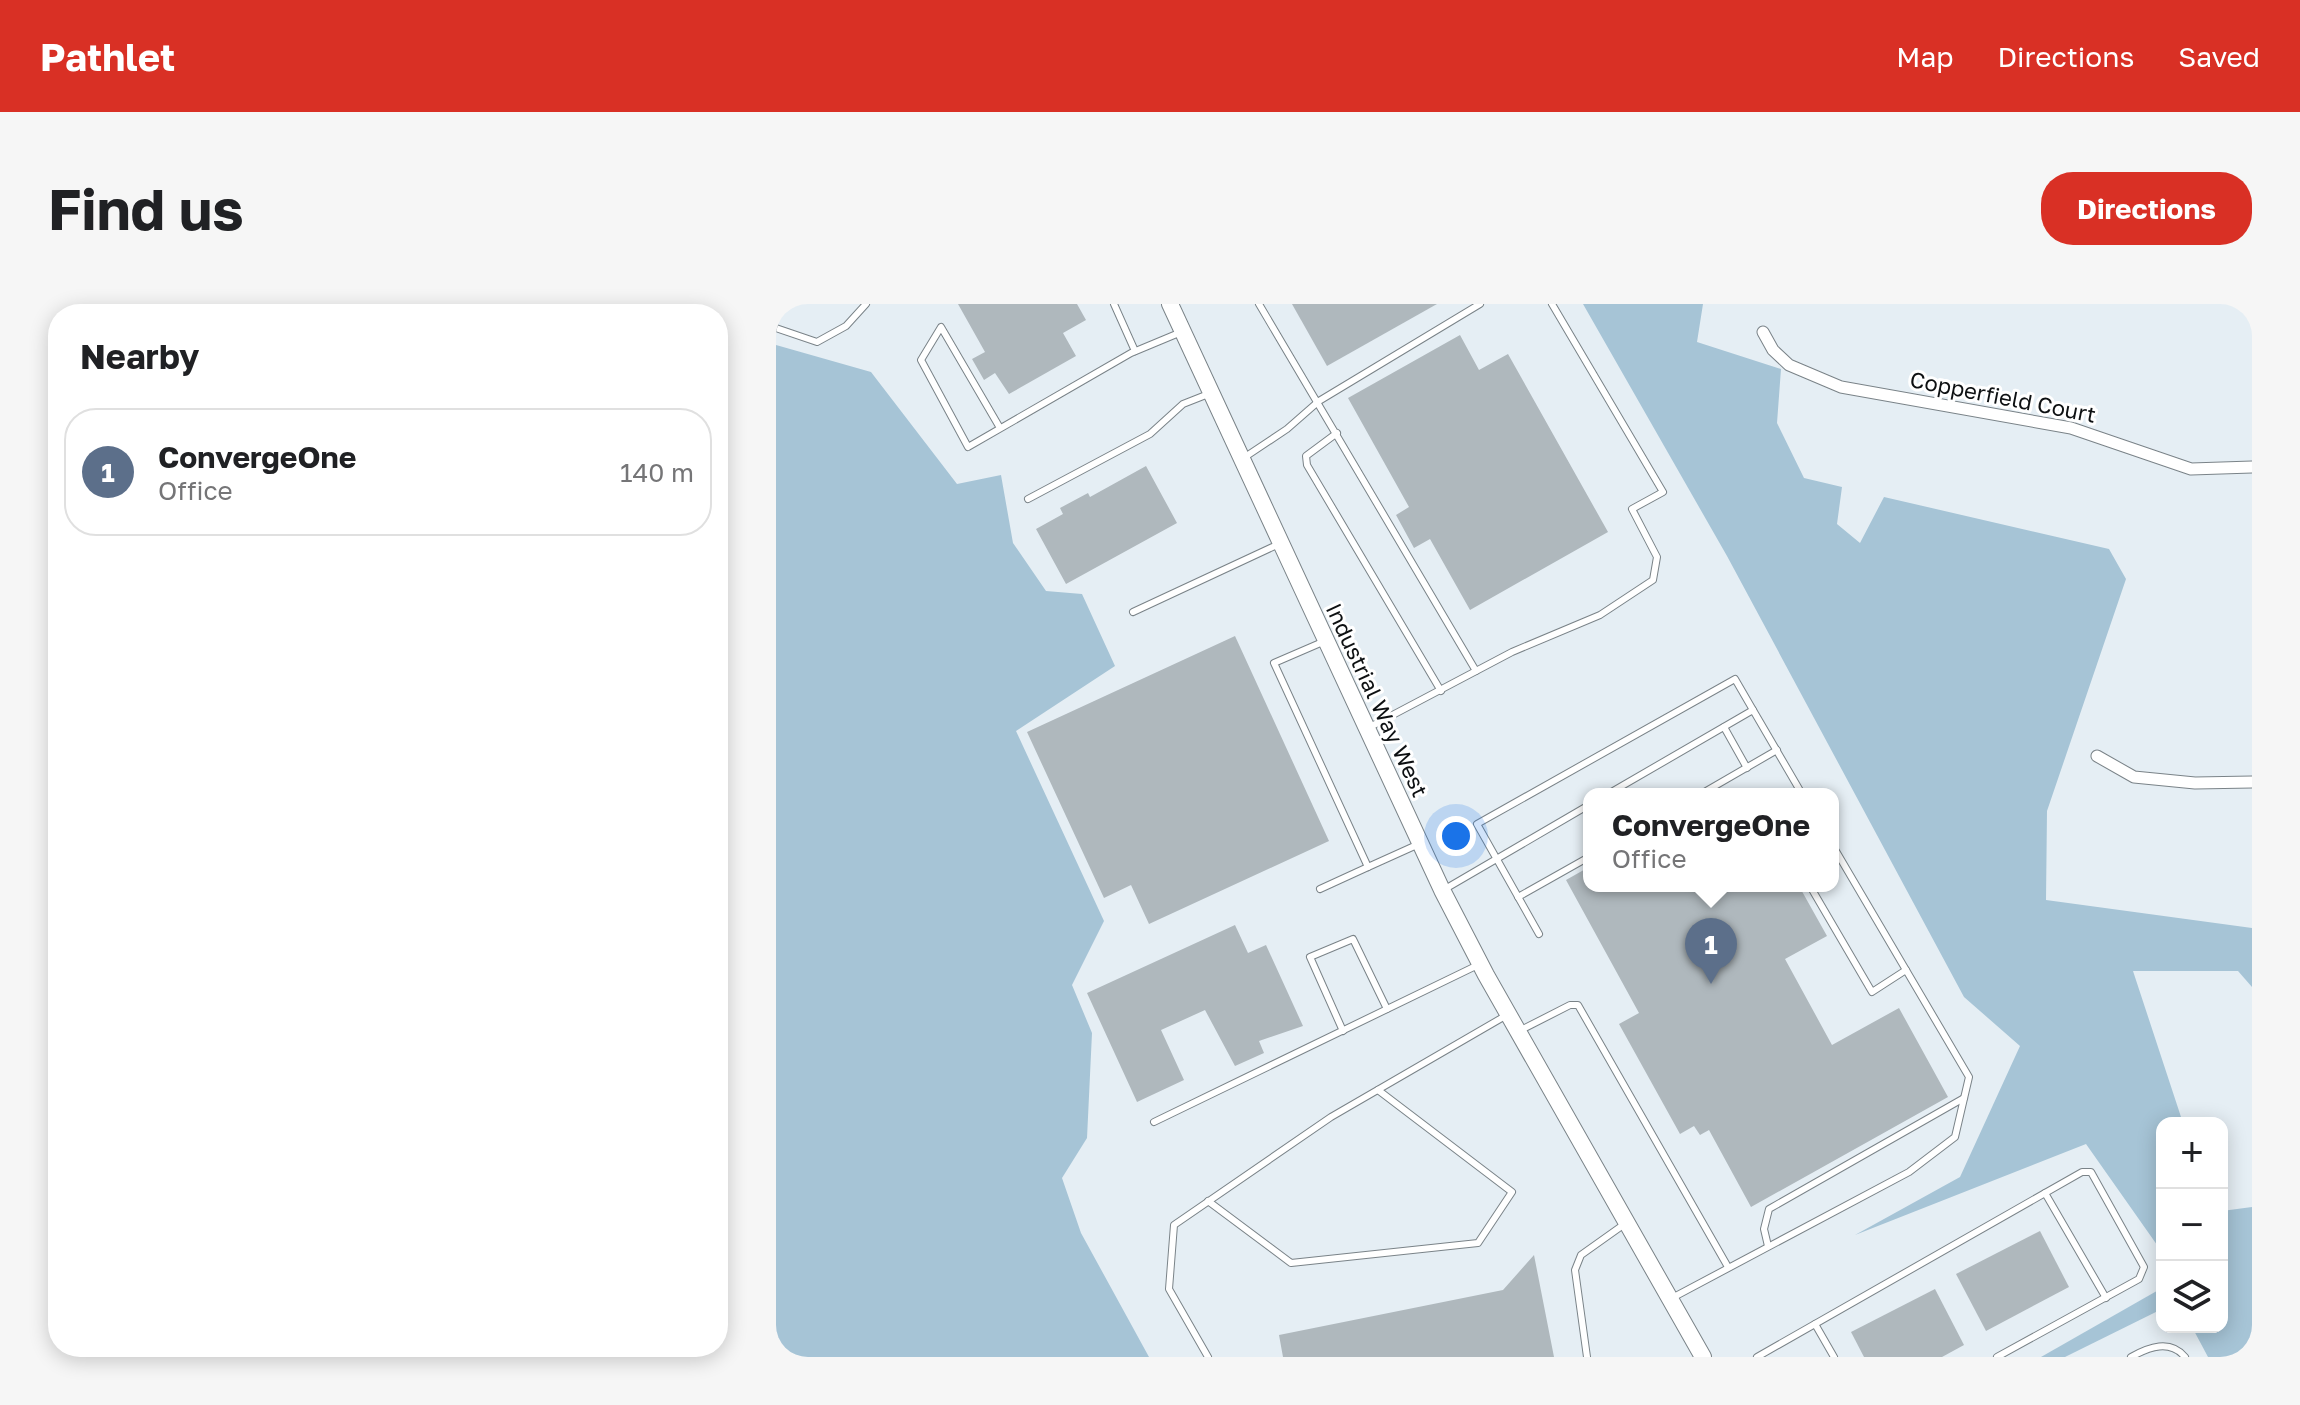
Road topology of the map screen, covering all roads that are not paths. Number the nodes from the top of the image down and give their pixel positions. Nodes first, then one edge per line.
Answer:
1 (866, 304) edge
2 (1114, 304) edge
3 (1170, 304) edge
4 (1259, 304) edge
5 (1480, 304) edge
6 (1552, 304) edge
7 (776, 328) edge
8 (1183, 331) junction
9 (1763, 332) dead end
10 (1135, 351) junction
11 (1211, 393) junction
12 (1319, 401) junction
13 (1000, 428) junction
14 (1337, 433) junction
15 (1242, 460) junction
16 (2252, 467) edge
17 (1028, 499) dead end
18 (1280, 543) junction
19 (1133, 612) dead end
20 (1325, 641) junction
21 (1476, 671) junction
22 (1441, 691) junction
23 (1753, 710) junction
24 (1724, 727) junction
25 (1365, 729) junction
26 (1777, 750) junction
27 (2097, 756) dead end
28 (1747, 768) junction
29 (2252, 782) edge
30 (1618, 788) edge
31 (1712, 788) edge
32 (1799, 788) edge
33 (1583, 808) edge
34 (1419, 843) junction
35 (1839, 856) edge
36 (1496, 859) junction
37 (1583, 860) edge
38 (1368, 867) junction
39 (1320, 889) dead end
40 (1442, 890) junction
41 (1814, 892) edge
42 (1518, 897) junction
43 (1539, 934) dead end
44 (1480, 964) junction
45 (1906, 970) junction
46 (1387, 1009) junction
47 (1508, 1015) junction
48 (1343, 1031) junction
49 (1518, 1032) junction
50 (1378, 1090) junction
51 (1964, 1098) junction
52 (1154, 1122) dead end
53 (2045, 1193) junction
54 (1208, 1201) junction
55 (1626, 1223) junction
56 (1768, 1246) junction
57 (1728, 1267) junction
58 (2106, 1298) junction
59 (1670, 1299) junction
60 (1815, 1324) junction
61 (1774, 1347) junction
62 (1208, 1357) edge
63 (1587, 1357) edge
64 (1703, 1357) edge
65 (1757, 1357) edge
66 (1780, 1357) edge
67 (1834, 1357) edge
68 (1997, 1357) edge
69 (2131, 1357) edge
70 (2185, 1357) edge

1 - 7 lane
2 - 10 lane
3 - 8 street, Industrial Way West
4 - 12 lane
5 - 12 lane
6 - 21 lane
8 - 10 lane
8 - 11 street, Industrial Way West
9 - 16 street, Copperfield Court
10 - 13 lane
11 - 15 street, Industrial Way West
11 - 17 lane
12 - 14 lane
12 - 15 lane
13 - 13 lane
14 - 21 lane
14 - 22 lane
15 - 18 street, Industrial Way West
18 - 19 lane
18 - 20 street, Industrial Way West
20 - 25 street, Industrial Way West
20 - 38 lane
21 - 22 lane
22 - 25 lane
23 - 24 lane
23 - 26 lane
23 - 36 lane
24 - 28 lane
24 - 30 lane
25 - 34 street, Industrial Way West
26 - 28 lane
26 - 32 lane
27 - 29 street
28 - 31 lane
33 - 36 lane
34 - 38 lane
34 - 40 street, Industrial Way West
35 - 45 lane
36 - 40 lane
36 - 42 lane
37 - 42 lane
38 - 39 lane
40 - 44 street, Industrial Way West
41 - 45 lane
42 - 43 lane
44 - 46 lane
44 - 47 street, Industrial Way West
45 - 51 lane
46 - 48 lane
46 - 48 lane
47 - 49 street, Industrial Way West
47 - 50 lane
48 - 52 lane
49 - 55 street, Industrial Way West
49 - 57 lane
50 - 54 lane
50 - 54 lane
51 - 56 lane
51 - 56 lane
53 - 58 lane
53 - 58 lane
53 - 60 lane
54 - 62 lane
55 - 59 street, Industrial Way West
55 - 63 lane
56 - 57 lane
57 - 59 lane
58 - 68 lane
59 - 64 street, Industrial Way West
60 - 61 lane
60 - 67 lane
61 - 65 lane
61 - 66 lane
69 - 70 lane

